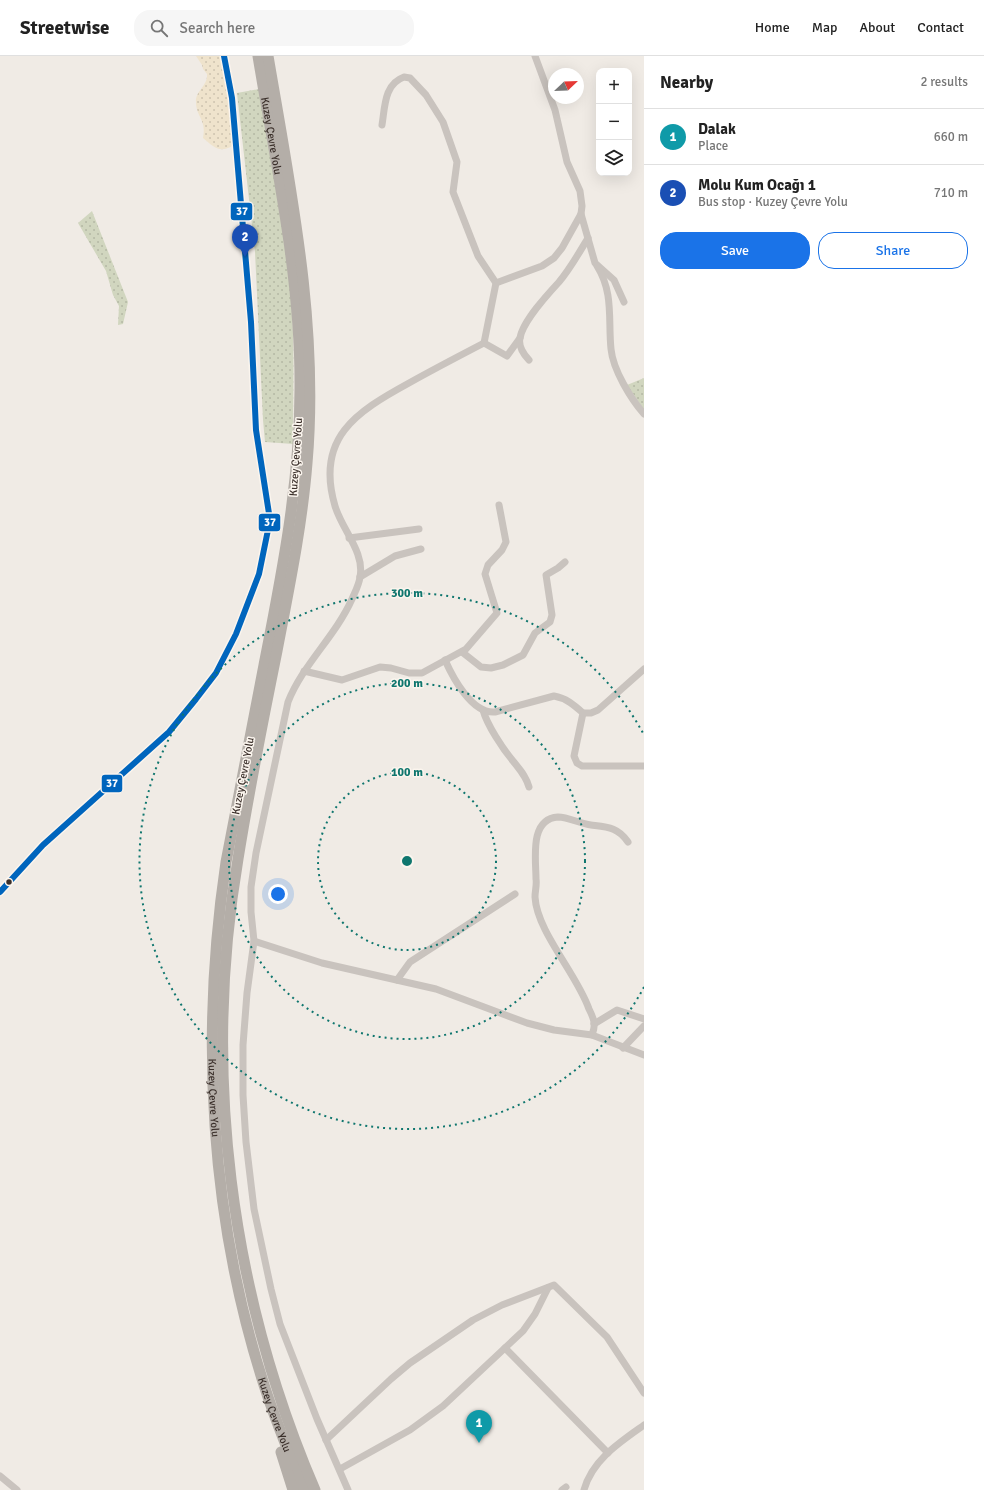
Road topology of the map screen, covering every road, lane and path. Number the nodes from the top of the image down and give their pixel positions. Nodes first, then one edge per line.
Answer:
1 (224, 56) edge
2 (258, 56) edge
3 (268, 56) edge
4 (535, 56) edge
5 (382, 125) dead end
6 (581, 214) junction
7 (588, 238) junction
8 (598, 266) junction
9 (496, 282) junction
10 (624, 302) dead end
11 (520, 338) junction
12 (484, 343) junction
13 (529, 360) dead end
14 (644, 414) edge
15 (499, 505) dead end
16 (419, 529) dead end
17 (349, 538) junction
18 (421, 549) dead end
19 (565, 562) dead end
20 (360, 577) junction
21 (462, 652) junction
22 (445, 660) junction
23 (644, 669) edge
24 (304, 671) junction
25 (483, 710) junction
26 (583, 713) junction
27 (644, 766) edge
28 (529, 787) dead end
29 (628, 842) dead end
30 (0, 892) edge
31 (515, 894) dead end
32 (254, 941) junction
33 (397, 980) junction
34 (644, 1019) edge
35 (594, 1024) junction
36 (644, 1026) edge
37 (592, 1035) junction
38 (623, 1048) junction
39 (644, 1055) edge
40 (548, 1288) junction
41 (246, 1322) junction
42 (505, 1348) junction
43 (277, 1387) junction
44 (644, 1393) edge
45 (644, 1425) edge
46 (326, 1440) junction
47 (608, 1453) junction
48 (340, 1469) junction
49 (0, 1476) edge
50 (17, 1490) edge
51 (293, 1490) edge
52 (304, 1490) edge
53 (315, 1490) edge
54 (322, 1490) edge
55 (348, 1490) edge
56 (584, 1490) edge

1 - 30 street
2 - 41 highway, Kuzey Çevre Yolu
3 - 43 highway, Kuzey Çevre Yolu
4 - 6 street
5 - 9 street
6 - 7 street
6 - 9 street
7 - 8 street
7 - 11 street
8 - 10 street
8 - 14 street
9 - 12 street
11 - 12 street
11 - 13 street
12 - 17 street
15 - 21 street
16 - 17 street
17 - 20 street
18 - 20 street
19 - 21 street
20 - 24 street
21 - 22 street
22 - 24 street
22 - 25 street
23 - 26 street
24 - 32 street
25 - 26 street
25 - 28 street
26 - 27 street
29 - 35 street
31 - 33 street
32 - 33 street
32 - 46 street
33 - 37 street
34 - 35 street
35 - 37 street
36 - 38 street
37 - 38 street
38 - 39 street
40 - 42 street
40 - 44 street
40 - 46 street
41 - 51 highway
41 - 52 highway, Kuzey Çevre Yolu
42 - 47 street
42 - 48 street
43 - 53 highway, Kuzey Çevre Yolu
43 - 54 highway
45 - 47 street
46 - 48 street
47 - 56 street
48 - 55 street
49 - 50 street

